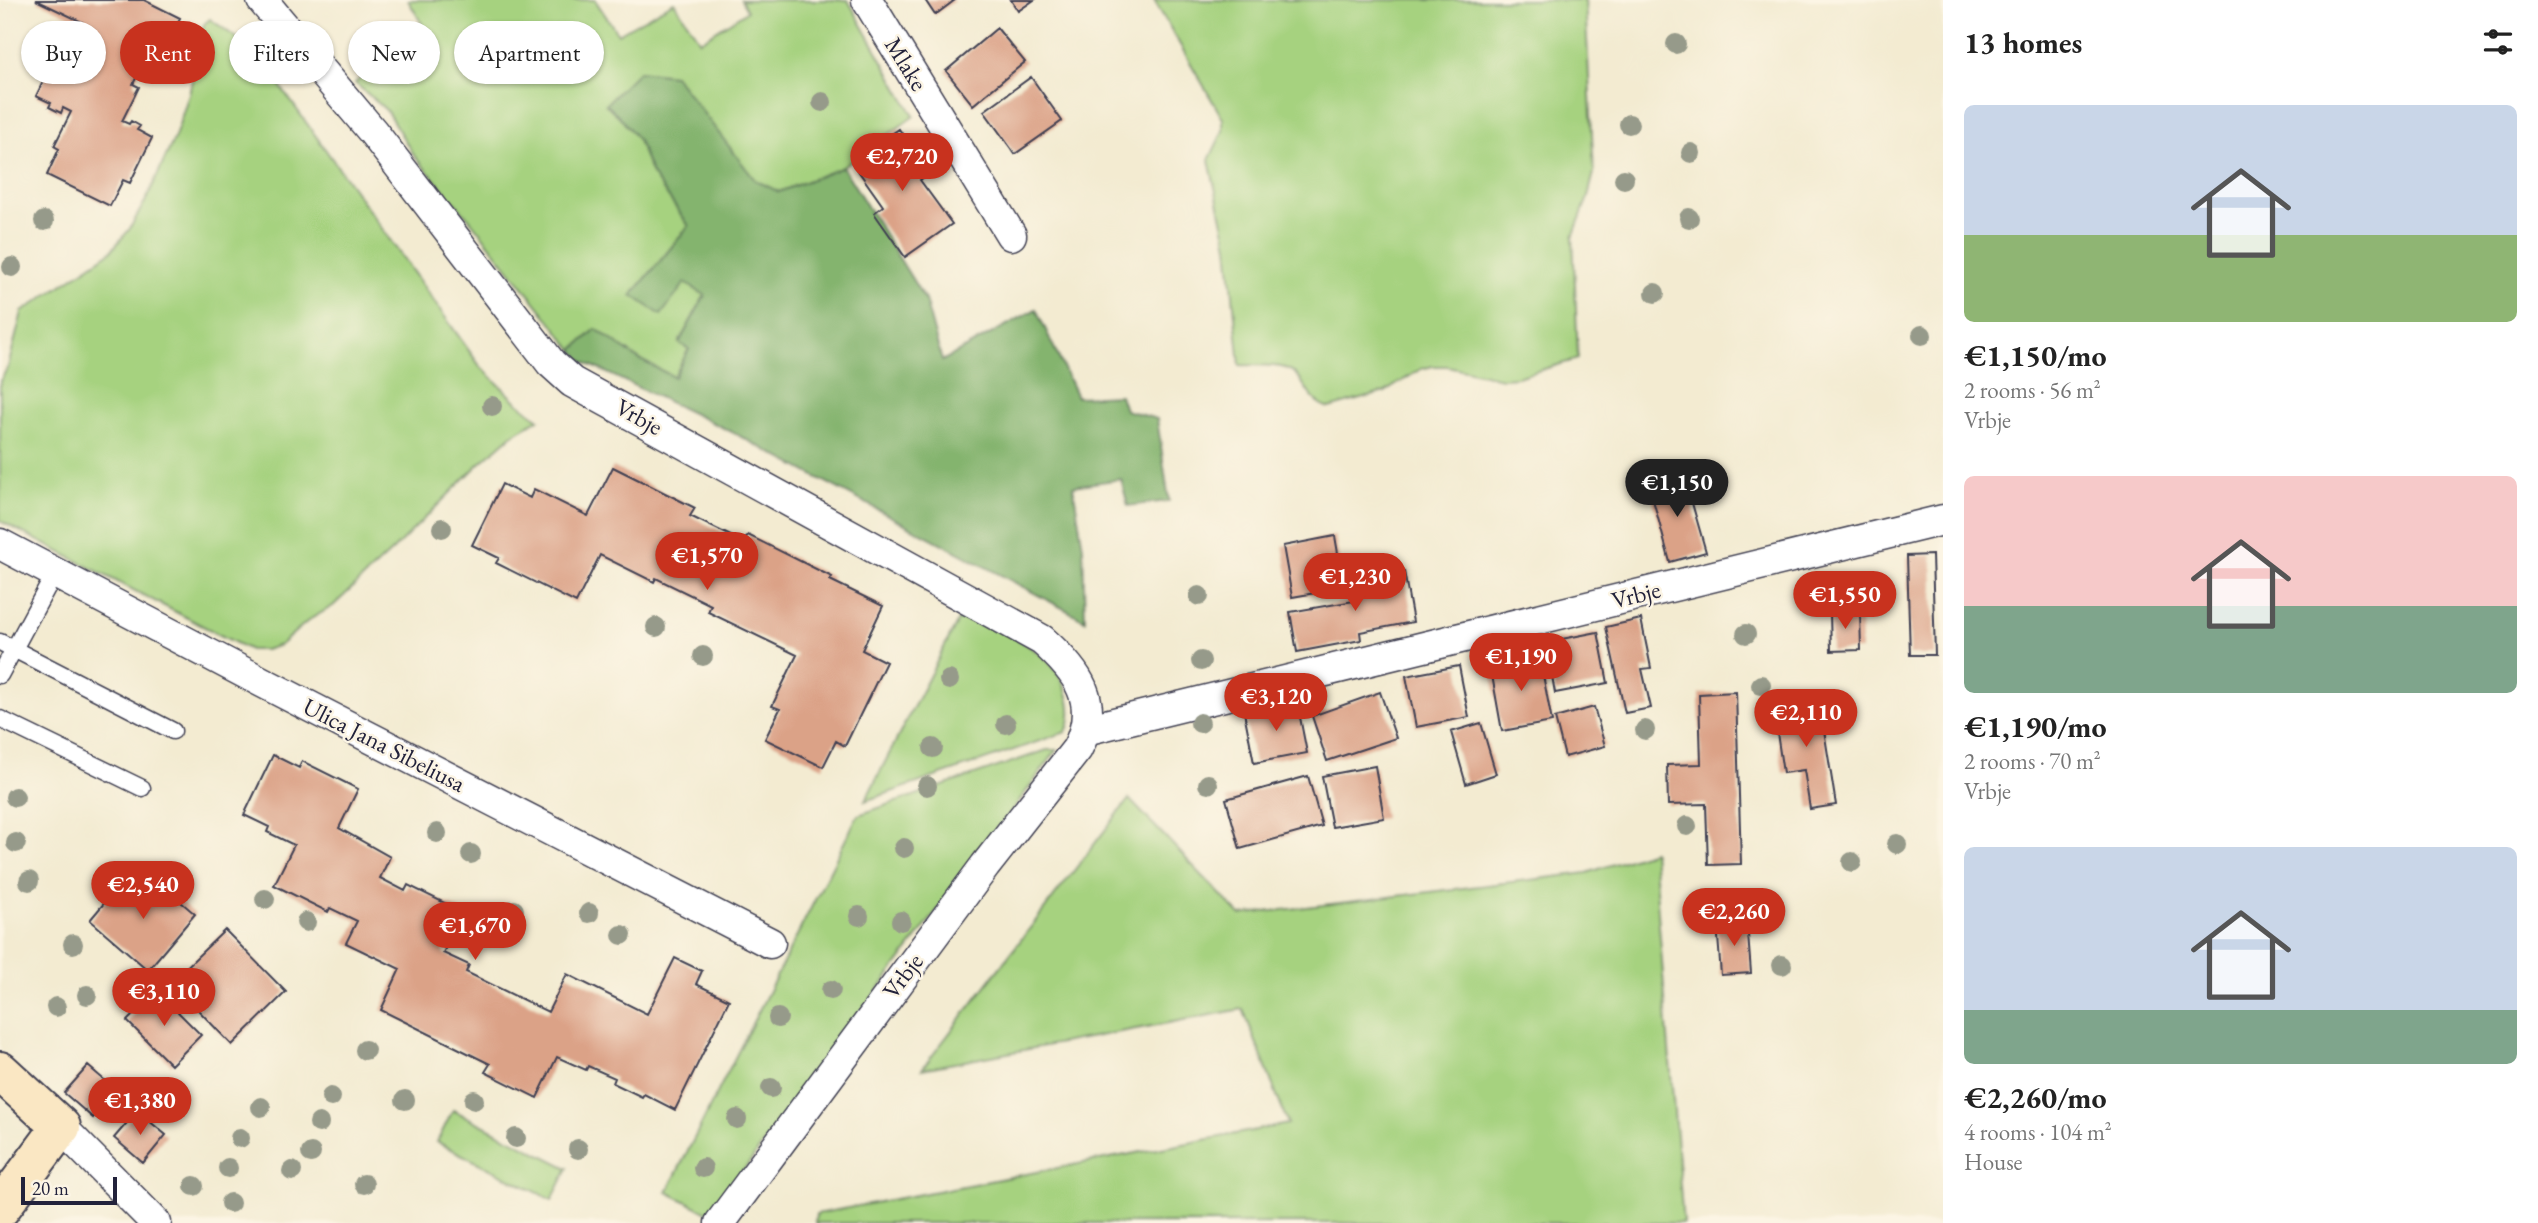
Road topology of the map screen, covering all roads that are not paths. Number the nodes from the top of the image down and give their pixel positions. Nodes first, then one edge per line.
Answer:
1 (262, 0) edge
2 (867, 0) edge
3 (1012, 235) dead end
4 (1943, 520) edge
5 (0, 544) edge
6 (55, 573) junction
7 (7, 645) edge
8 (0, 675) edge
9 (0, 719) edge
10 (1085, 730) junction
11 (173, 731) dead end
12 (142, 788) dead end
13 (770, 943) dead end
14 (0, 1071) edge
15 (61, 1127) junction
16 (0, 1209) edge
17 (156, 1223) edge
18 (720, 1223) edge

1 - 10 street, Vrbje
2 - 3 street, Mlake
4 - 10 street, Vrbje
5 - 6 street, Ulica Jana Sibeliusa
6 - 7 lane
6 - 13 street, Ulica Jana Sibeliusa
7 - 8 lane
7 - 11 lane
9 - 12 lane
10 - 18 street, Vrbje
14 - 15 street
15 - 16 street
15 - 17 street

